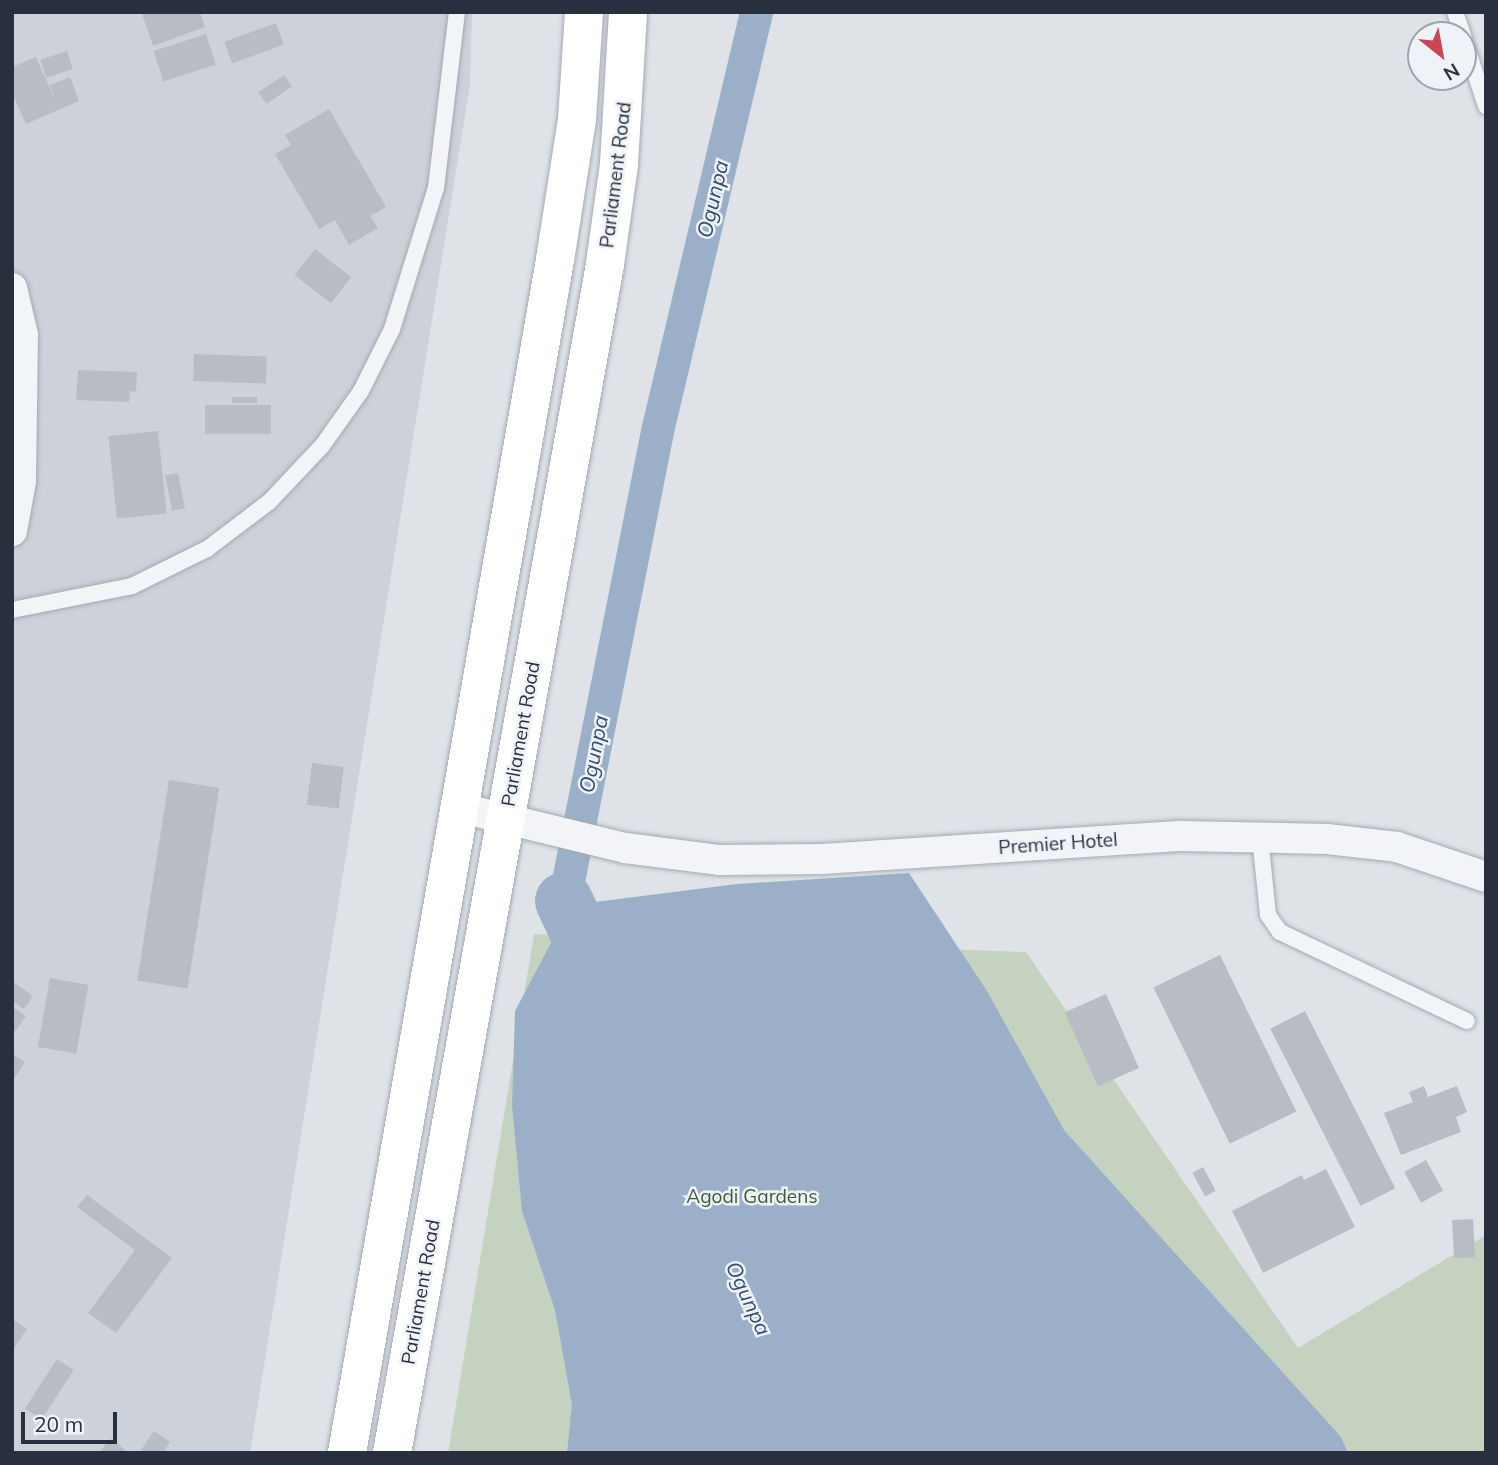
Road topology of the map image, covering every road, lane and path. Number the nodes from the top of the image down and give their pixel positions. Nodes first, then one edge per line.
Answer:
1 (457, 12) edge
2 (584, 12) edge
3 (628, 12) edge
4 (1477, 79) edge
5 (1486, 106) edge
6 (12, 288) edge
7 (12, 531) edge
8 (12, 610) edge
9 (457, 807) junction
10 (506, 816) junction
11 (1260, 837) junction
12 (1486, 877) edge
13 (1467, 1021) dead end
14 (347, 1453) edge
15 (392, 1453) edge

1 - 8 lane
2 - 9 main road
3 - 10 main road, Parliament Road
4 - 5 lane
6 - 7 street
9 - 10 street, Premier Hotel
9 - 14 main road
10 - 11 street, Premier Hotel
10 - 15 main road, Parliament Road
11 - 12 street, Premier Hotel
11 - 13 lane

